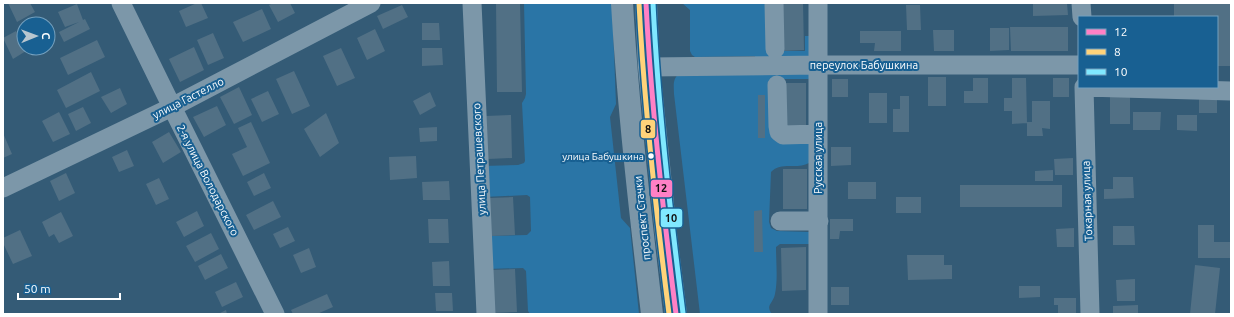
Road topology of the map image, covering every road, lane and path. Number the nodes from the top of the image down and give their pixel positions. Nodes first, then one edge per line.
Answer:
1 (121, 3) edge
2 (371, 3) edge
3 (472, 3) edge
4 (622, 3) edge
5 (646, 3) edge
6 (774, 3) edge
7 (818, 3) edge
8 (1082, 3) edge
9 (1082, 16) edge
10 (775, 49) dead end
11 (818, 65) junction
12 (1078, 65) edge
13 (650, 67) junction
14 (777, 84) dead end
15 (1084, 88) edge
16 (1121, 88) edge
17 (1231, 91) edge
18 (172, 107) junction
19 (818, 134) junction
20 (3, 188) edge
21 (780, 221) dead end
22 (819, 221) junction
23 (275, 314) edge
24 (486, 314) edge
25 (652, 314) edge
26 (676, 314) edge
27 (818, 314) edge
28 (1090, 314) edge

1 - 18 street, 2-я улица Володарского
2 - 18 street, улица Гастелло
3 - 24 street, улица Петрашевского
4 - 25 main road, проспект Стачки
5 - 13 main road, проспект Стачки
6 - 10 street
7 - 11 street, Русская улица
8 - 9 street
11 - 12 street, переулок Бабушкина
11 - 13 street, переулок Бабушкина
11 - 19 street, Русская улица
13 - 26 main road, проспект Стачки
14 - 19 street
15 - 28 street, Токарная улица
16 - 17 street
18 - 20 street, улица Гастелло
18 - 23 street, 2-я улица Володарского
19 - 22 street, Русская улица
21 - 22 street
22 - 27 street, Русская улица

